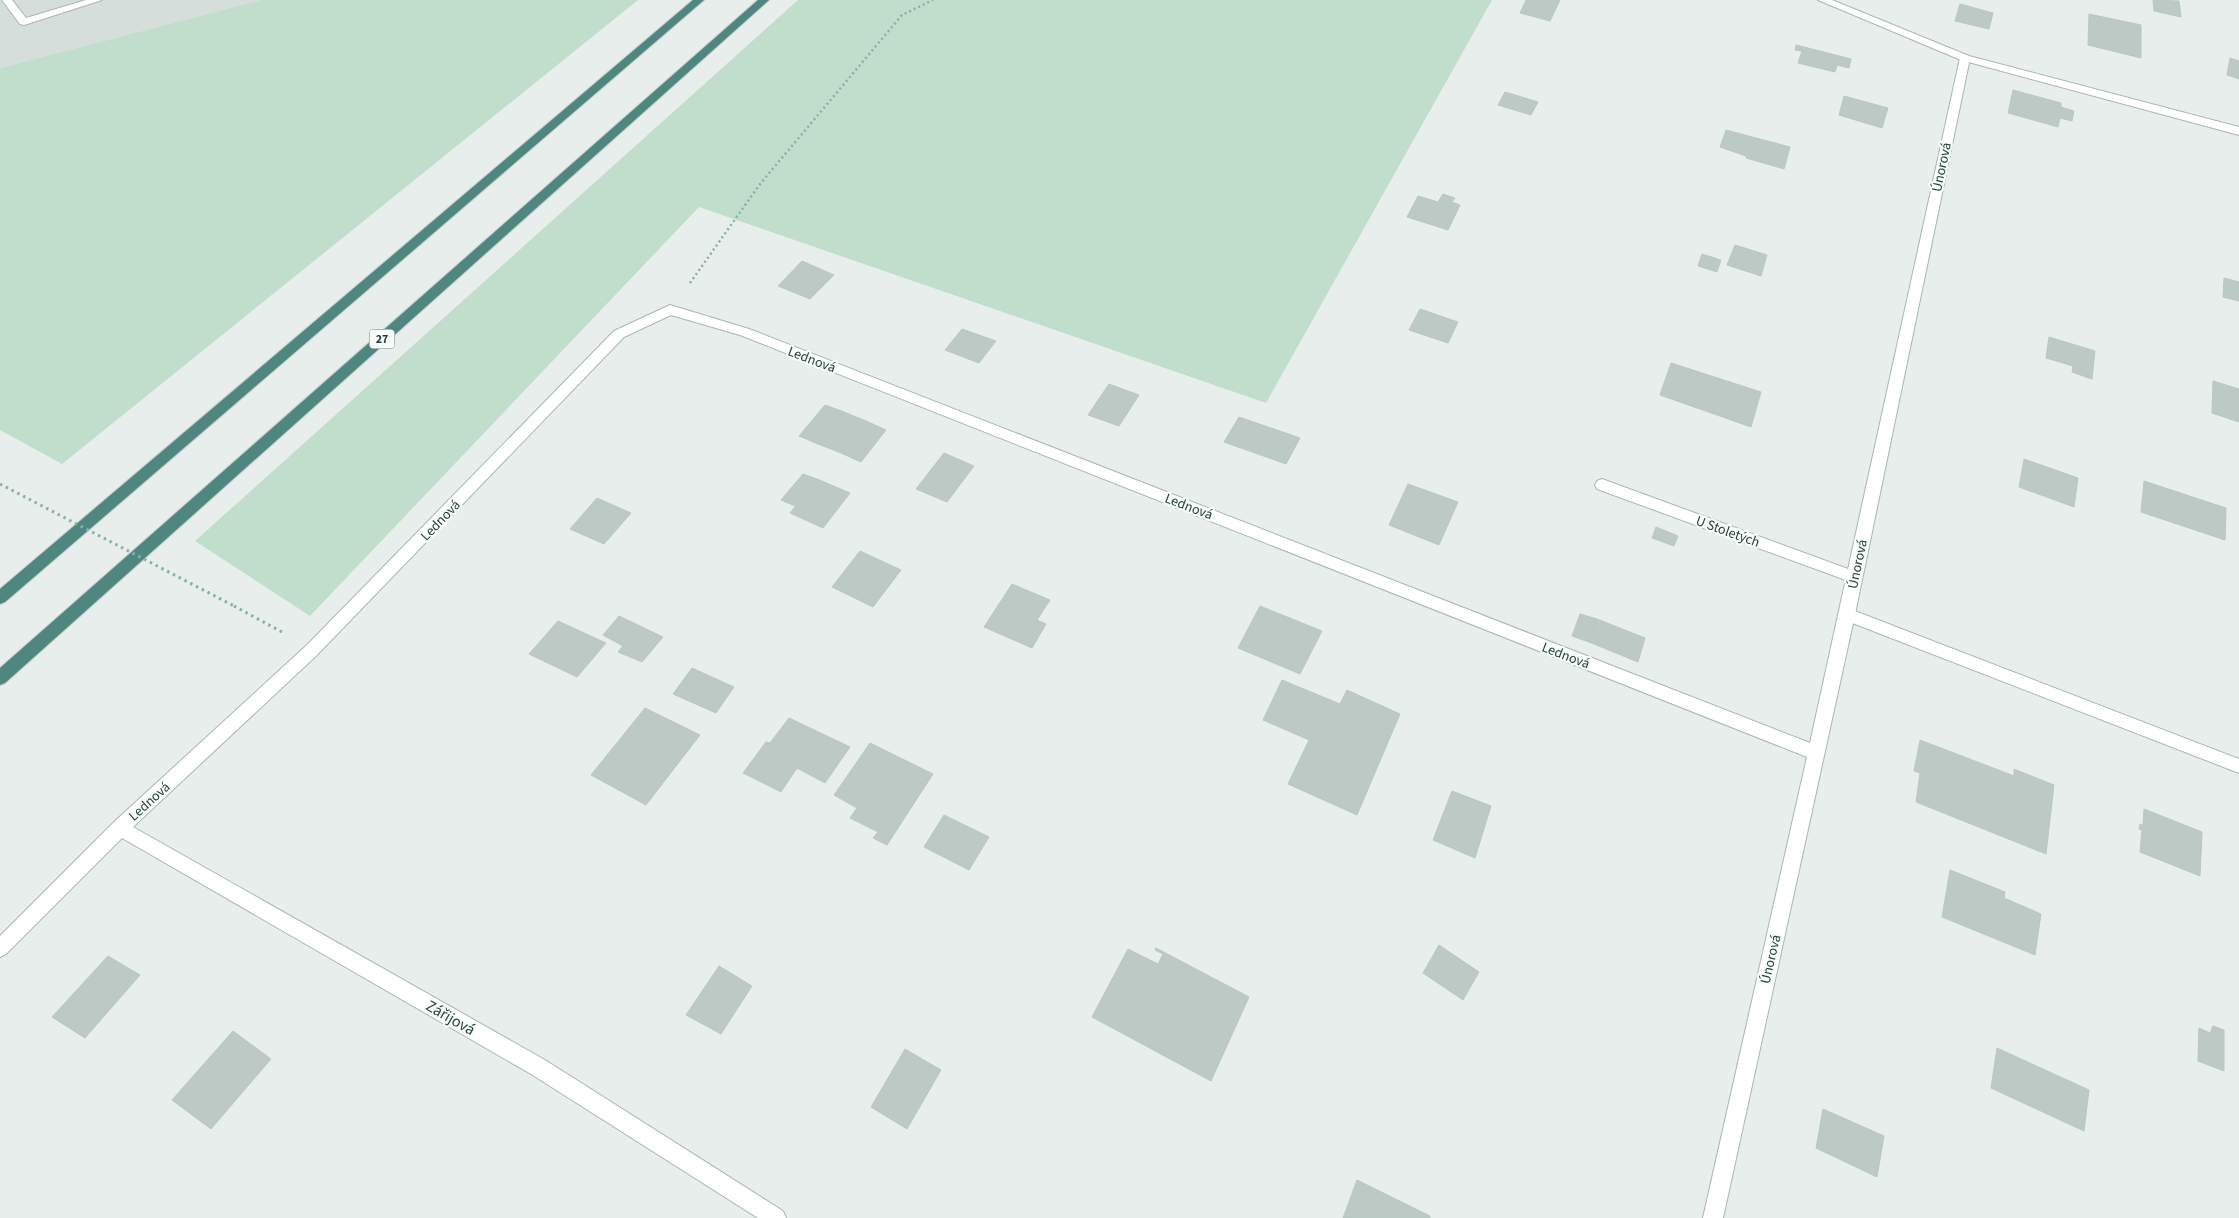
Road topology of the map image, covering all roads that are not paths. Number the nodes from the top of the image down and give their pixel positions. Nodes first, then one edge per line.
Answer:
1 (7, 0) edge
2 (97, 0) edge
3 (699, 0) edge
4 (764, 0) edge
5 (1823, 0) edge
6 (1965, 58) junction
7 (2239, 131) edge
8 (1602, 485) dead end
9 (1854, 577) junction
10 (0, 598) edge
11 (1847, 614) junction
12 (0, 678) edge
13 (1816, 753) junction
14 (2239, 766) edge
15 (120, 828) junction
16 (0, 948) edge
17 (776, 1218) edge
18 (1712, 1218) edge

1 - 2 street
3 - 10 highway
4 - 12 highway, 27
5 - 6 street
6 - 7 street
6 - 9 street, Únorová
8 - 9 street, U Stoletých
9 - 11 street, Únorová
11 - 13 street, Únorová
11 - 14 street
13 - 15 street, Lednová
13 - 18 street, Únorová
15 - 16 street, Lednová
15 - 17 street, Zářijová

